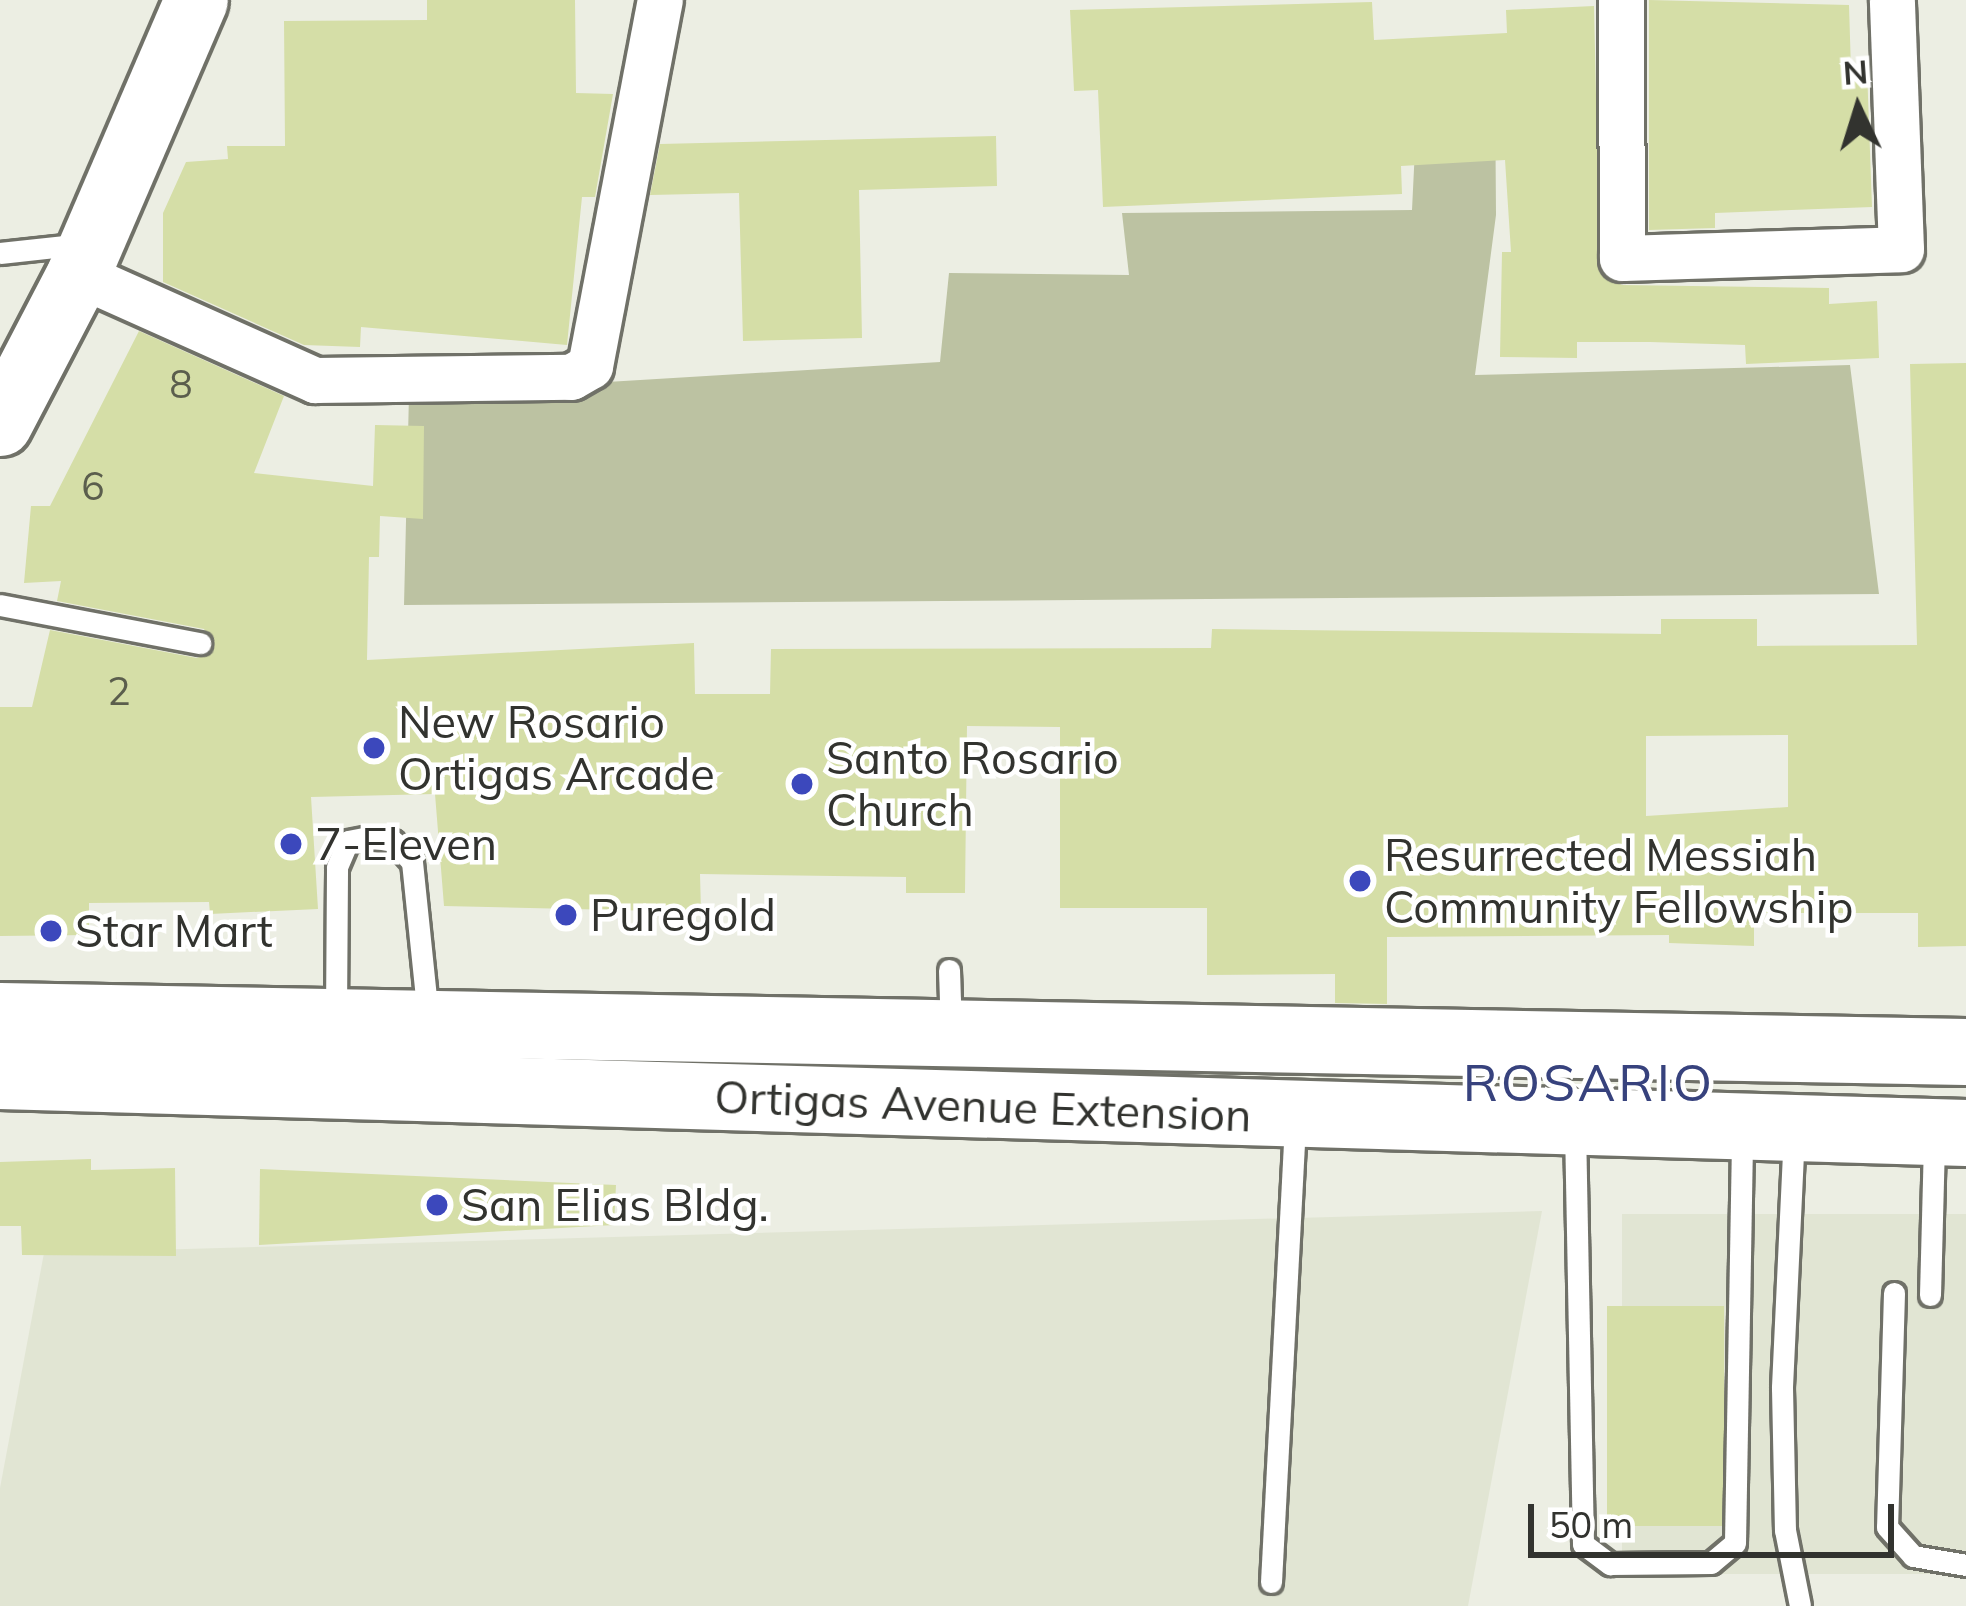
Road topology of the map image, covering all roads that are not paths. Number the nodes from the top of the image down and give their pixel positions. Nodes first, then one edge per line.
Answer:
1 (196, 0) edge
2 (660, 0) edge
3 (1621, 0) edge
4 (1892, 0) edge
5 (0, 253) edge
6 (84, 259) junction
7 (0, 424) edge
8 (0, 605) edge
9 (200, 643) dead end
10 (949, 970) dead end
11 (0, 1016) edge
12 (336, 1022) junction
13 (429, 1024) junction
14 (951, 1036) junction
15 (1966, 1052) edge
16 (0, 1076) edge
17 (1295, 1119) junction
18 (1575, 1126) junction
19 (1768, 1132) junction
20 (1950, 1132) edge
21 (1894, 1293) dead end
22 (1930, 1294) dead end
23 (1966, 1565) edge
24 (1271, 1582) dead end
25 (1800, 1606) edge

1 - 6 main road
2 - 6 street
3 - 4 street
5 - 6 lane
6 - 7 main road
8 - 9 lane
10 - 14 lane
11 - 12 main road, Ortigas Avenue Extension
12 - 13 main road, Ortigas Avenue Extension
12 - 13 lane
13 - 14 main road, Ortigas Avenue Extension
14 - 15 main road, Ortigas Avenue Extension
16 - 17 main road, Ortigas Avenue Extension
17 - 18 main road, Ortigas Avenue Extension
17 - 24 lane
18 - 19 main road, Ortigas Avenue Extension
18 - 19 lane
19 - 20 main road, Ortigas Avenue Extension
19 - 25 lane
20 - 22 lane
21 - 23 lane

